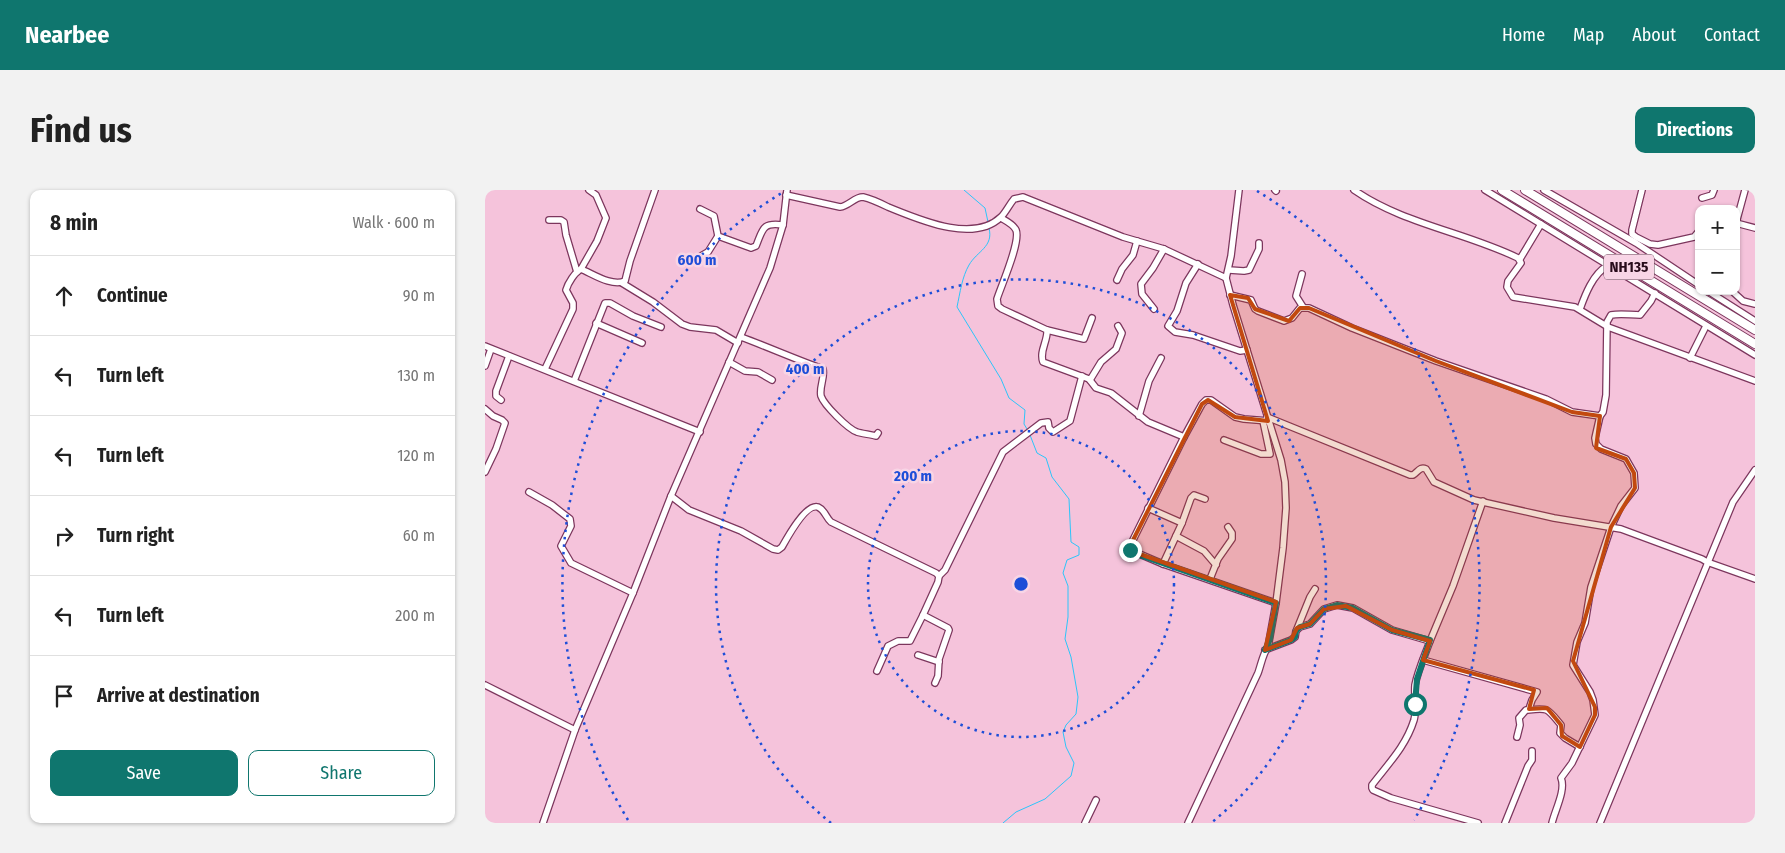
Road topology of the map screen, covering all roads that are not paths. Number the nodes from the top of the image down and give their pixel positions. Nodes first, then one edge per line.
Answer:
1 (589, 190) edge
2 (655, 190) edge
3 (1239, 190) edge
4 (1354, 190) edge
5 (1485, 190) edge
6 (1502, 190) edge
7 (1525, 190) edge
8 (1642, 190) edge
9 (1714, 190) edge
10 (1745, 190) edge
11 (1548, 191) edge
12 (786, 192) edge
13 (1702, 198) dead end
14 (700, 209) dead end
15 (1001, 218) junction
16 (549, 220) dead end
17 (1541, 224) junction
18 (783, 225) junction
19 (1755, 228) edge
20 (1695, 235) edge
21 (718, 236) junction
22 (1137, 241) junction
23 (1259, 243) dead end
24 (1164, 249) junction
25 (701, 256) dead end
26 (1520, 259) junction
27 (1198, 264) junction
28 (1607, 266) junction
29 (579, 270) junction
30 (1229, 270) junction
31 (1302, 274) dead end
32 (1226, 278) junction
33 (1117, 280) dead end
34 (1695, 282) edge
35 (622, 283) junction
36 (1655, 293) junction
37 (1230, 295) junction
38 (1716, 295) edge
39 (1736, 295) edge
40 (1755, 304) edge
41 (1303, 307) junction
42 (1154, 309) dead end
43 (1580, 310) junction
44 (1092, 318) dead end
45 (1755, 321) edge
46 (596, 323) junction
47 (1118, 326) dead end
48 (1706, 326) junction
49 (661, 327) dead end
50 (1608, 327) junction
51 (1047, 330) junction
52 (1755, 330) edge
53 (739, 340) junction
54 (642, 343) dead end
55 (1755, 344) edge
56 (485, 346) edge
57 (491, 349) junction
58 (1247, 350) junction
59 (1755, 355) edge
60 (509, 356) junction
61 (1161, 358) dead end
62 (1691, 358) junction
63 (729, 362) junction
64 (485, 366) edge
65 (545, 369) junction
66 (1082, 376) junction
67 (772, 380) dead end
68 (1090, 380) junction
69 (574, 381) junction
70 (1755, 381) edge
71 (501, 400) dead end
72 (485, 409) edge
73 (1139, 416) junction
74 (1600, 416) junction
75 (1266, 419) junction
76 (700, 432) junction
77 (878, 433) dead end
78 (1184, 437) junction
79 (1224, 440) dead end
80 (1755, 470) edge
81 (485, 472) edge
82 (529, 492) dead end
83 (671, 496) junction
84 (1205, 499) dead end
85 (1483, 501) junction
86 (1148, 508) junction
87 (1182, 523) junction
88 (1228, 527) dead end
89 (1611, 527) junction
90 (1177, 536) junction
91 (1706, 561) junction
92 (1163, 564) junction
93 (1217, 565) junction
94 (939, 576) junction
95 (1210, 579) junction
96 (1755, 579) edge
97 (1315, 589) dead end
98 (633, 593) junction
99 (1274, 602) junction
100 (923, 615) junction
101 (1296, 631) junction
102 (1430, 640) junction
103 (1265, 650) junction
104 (918, 654) dead end
105 (1423, 660) junction
106 (939, 662) junction
107 (877, 671) dead end
108 (935, 683) dead end
109 (485, 685) edge
110 (1529, 709) junction
111 (575, 730) junction
112 (1517, 738) dead end
113 (1580, 747) junction
114 (1532, 751) dead end
115 (1096, 800) dead end
116 (543, 823) edge
117 (1085, 823) edge
118 (1188, 823) edge
119 (1478, 823) edge
120 (1505, 823) edge
121 (1552, 823) edge
122 (1600, 823) edge

1 - 29 street
2 - 35 street
3 - 30 street
4 - 26 street
5 - 17 street
6 - 55 highway, NH135
7 - 52 highway, NH135
8 - 20 street
9 - 13 street
10 - 19 street
11 - 34 street
12 - 15 street
12 - 18 street
14 - 21 street
15 - 22 street
15 - 51 street
16 - 29 street
17 - 26 street
17 - 28 street
18 - 21 street
18 - 53 street
21 - 25 street
22 - 24 street
22 - 33 street
23 - 30 street
24 - 27 street
24 - 42 street
26 - 43 street
27 - 32 street
27 - 58 street
28 - 36 street
28 - 43 street
29 - 35 street
29 - 65 street
30 - 32 street
31 - 41 street
32 - 37 street
35 - 53 street
36 - 48 street
36 - 50 street
37 - 41 street
37 - 58 street
38 - 45 street
39 - 40 street
41 - 74 street
43 - 50 street
44 - 51 street
46 - 49 street
46 - 54 street
46 - 69 street
47 - 68 street
48 - 59 street
48 - 62 street
50 - 62 street
50 - 74 street
51 - 66 street
53 - 63 street
53 - 77 street
56 - 57 street
57 - 60 street
57 - 64 street
58 - 75 street
60 - 65 street
60 - 71 street
61 - 73 street
62 - 70 street
63 - 67 street
63 - 76 street
65 - 69 street
66 - 68 street
66 - 94 street
68 - 73 street
69 - 76 street
72 - 81 street
73 - 78 street
74 - 89 street
75 - 78 street
75 - 79 street
75 - 85 street
75 - 99 street
76 - 83 street
78 - 86 street
80 - 91 street
82 - 98 street
83 - 94 street
83 - 98 street
84 - 87 street
85 - 89 street
85 - 102 street
86 - 87 street
86 - 92 street
87 - 90 street
88 - 93 street
89 - 91 street
89 - 113 street
90 - 92 street
90 - 93 street
91 - 96 street
91 - 122 street
92 - 95 street
93 - 95 street
94 - 100 street
95 - 99 street
97 - 101 street
98 - 111 street
99 - 103 street
100 - 106 street
100 - 107 street
101 - 102 street
101 - 103 street
102 - 105 street
103 - 118 street
104 - 106 street
105 - 110 street
105 - 119 street
106 - 108 street
109 - 111 street
110 - 112 street
110 - 113 street
111 - 116 street
113 - 121 street
114 - 120 street
115 - 117 street

